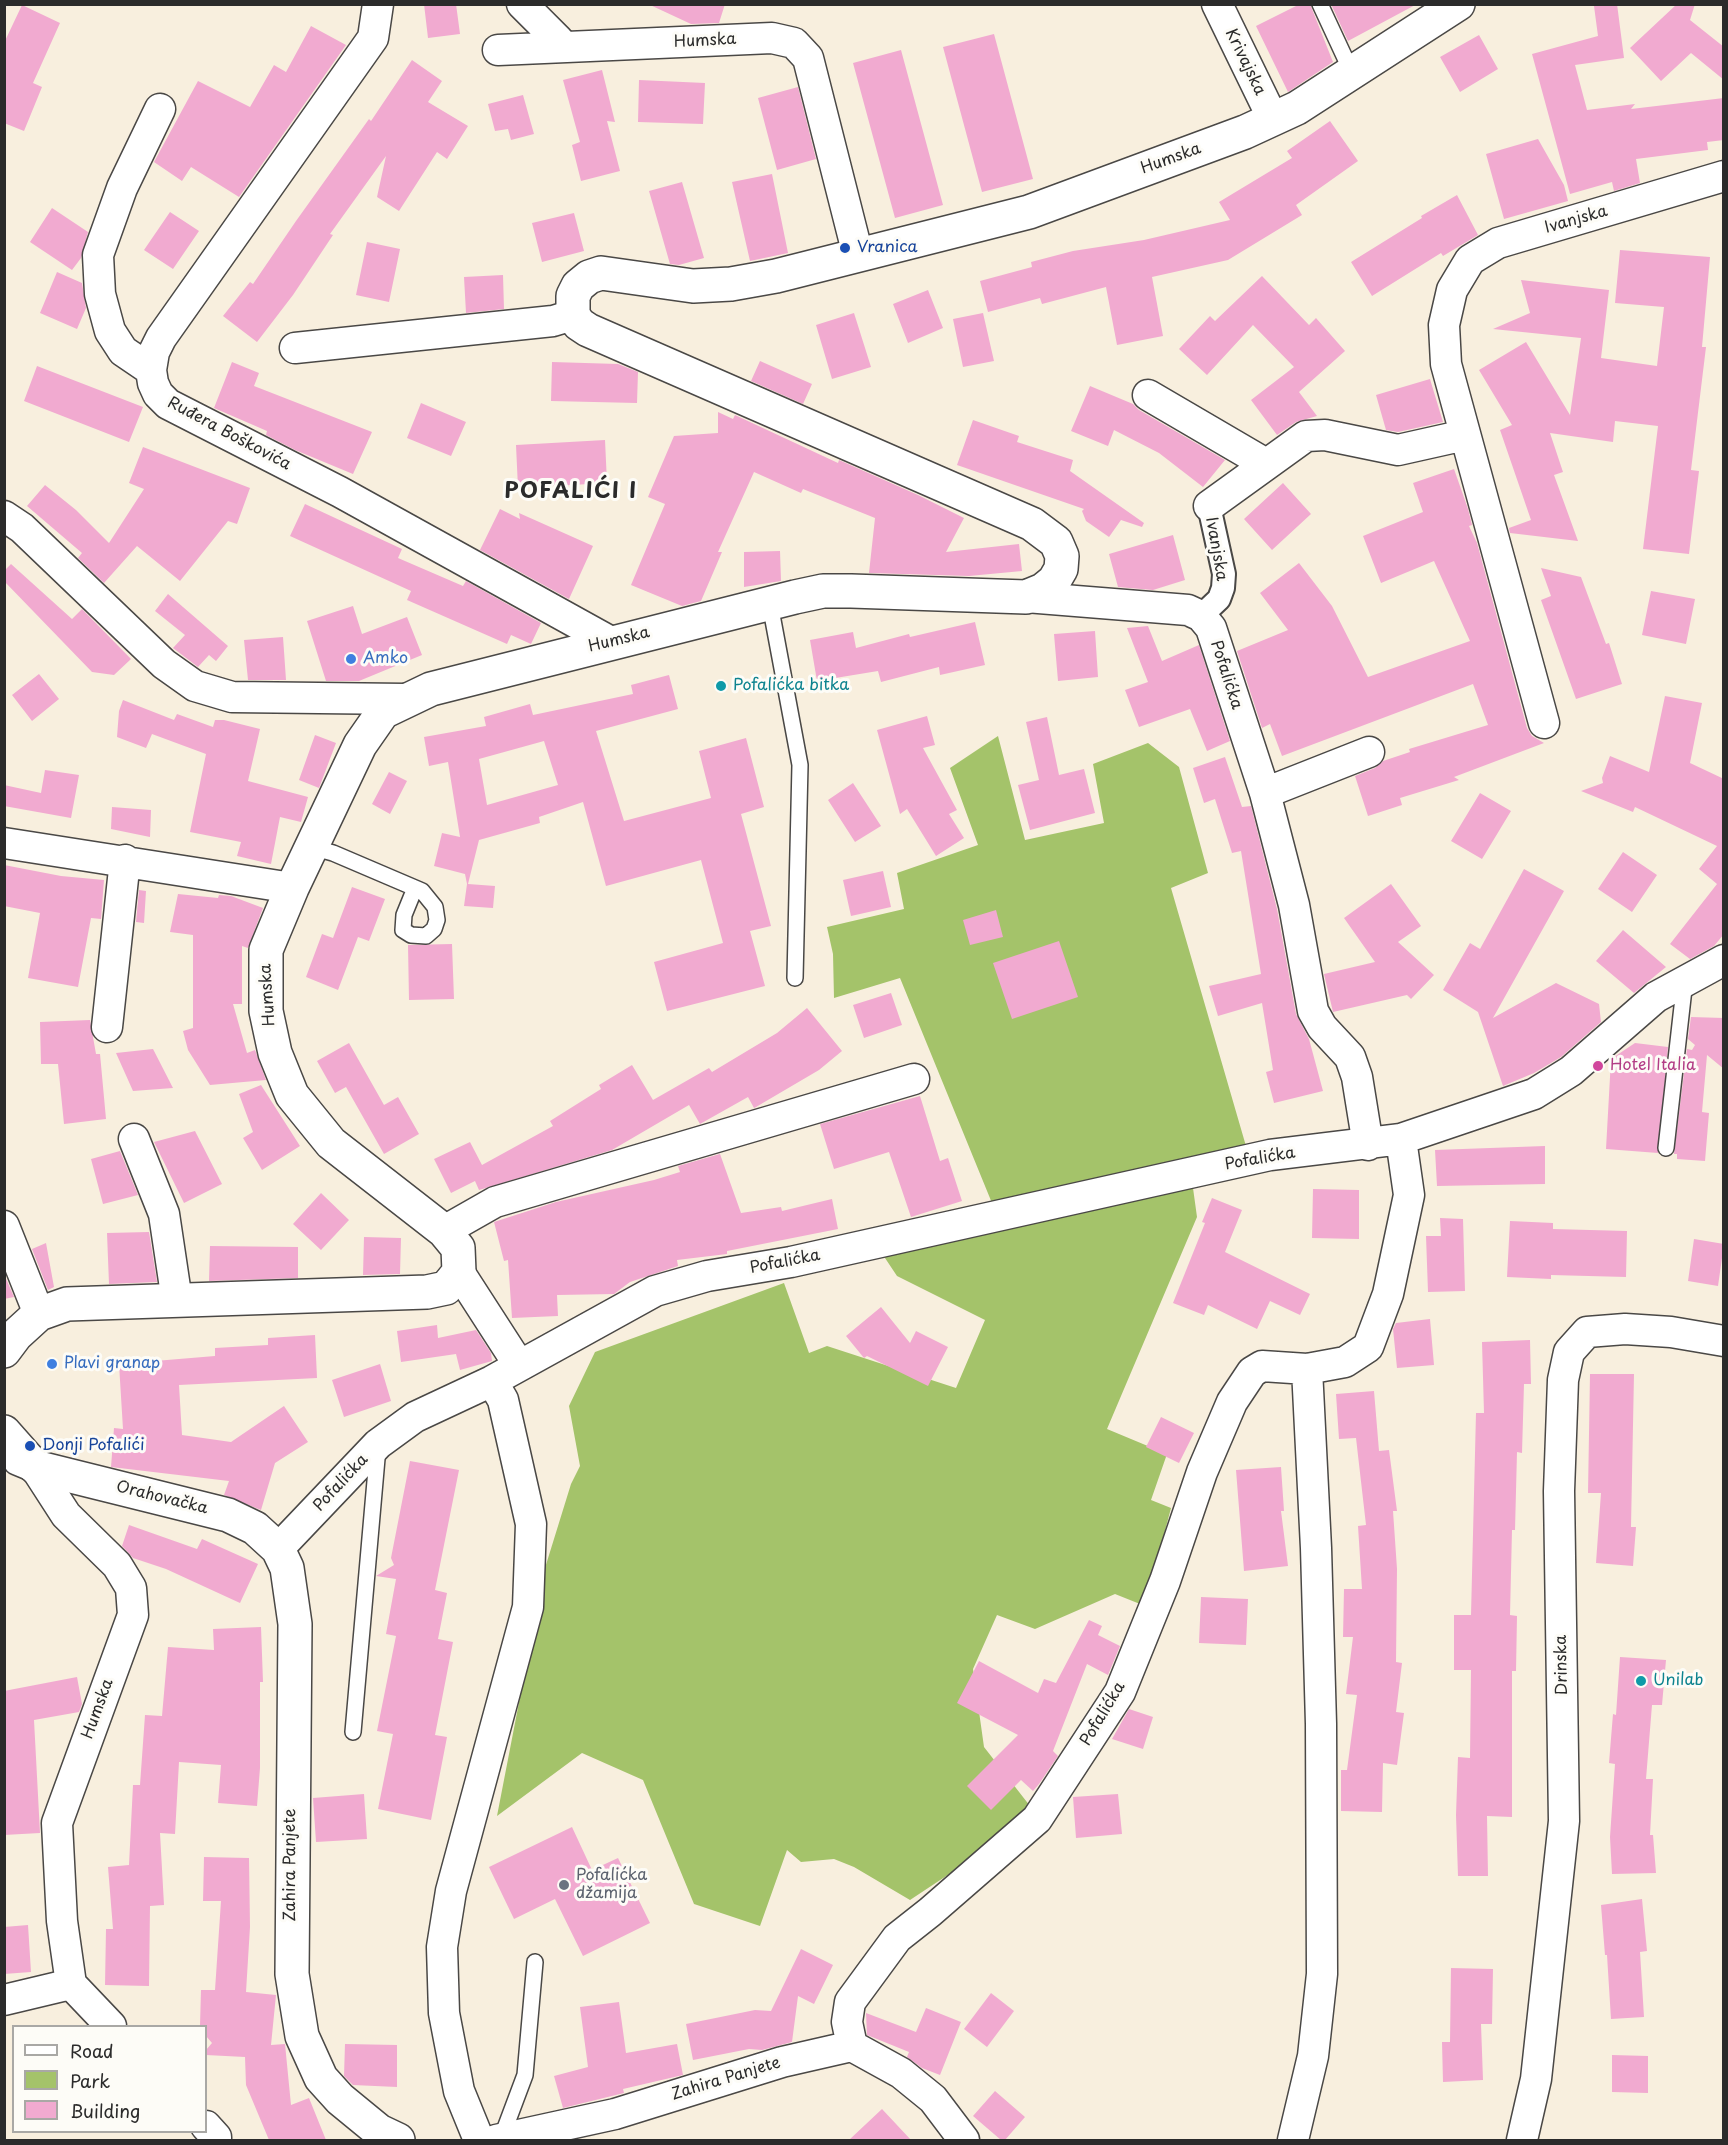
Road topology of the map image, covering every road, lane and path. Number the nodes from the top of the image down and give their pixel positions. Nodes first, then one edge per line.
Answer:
1 (378, 4) edge
2 (522, 4) edge
3 (1216, 4) edge
4 (1320, 4) edge
5 (1458, 4) edge
6 (561, 47) junction
7 (498, 50) dead end
8 (1352, 73) junction
9 (160, 108) dead end
10 (1273, 119) junction
11 (1724, 176) edge
12 (858, 255) junction
13 (573, 315) junction
14 (295, 348) dead end
15 (151, 370) junction
16 (1148, 396) dead end
17 (1465, 435) junction
18 (1266, 464) junction
19 (1209, 506) joint
20 (4, 516) edge
21 (1026, 597) junction
22 (770, 604) junction
23 (1202, 616) junction
24 (610, 642) junction
25 (406, 699) junction
26 (1544, 723) dead end
27 (1370, 752) dead end
28 (1265, 794) junction
29 (4, 843) edge
30 (311, 847) junction
31 (125, 860) junction
32 (292, 888) junction
33 (415, 888) dead end
34 (1724, 960) edge
35 (795, 978) dead end
36 (1685, 980) junction
37 (107, 1027) dead end
38 (914, 1080) dead end
39 (134, 1139) dead end
40 (1401, 1139) junction
41 (1368, 1145) junction
42 (1666, 1148) dead end
43 (4, 1226) edge
44 (444, 1231) junction
45 (459, 1272) junction
46 (177, 1301) junction
47 (39, 1314) junction
48 (1724, 1341) edge
49 (4, 1351) edge
50 (519, 1365) junction
51 (1308, 1369) junction
52 (492, 1381) junction
53 (4, 1432) edge
54 (378, 1444) junction
55 (4, 1455) edge
56 (35, 1467) junction
57 (278, 1550) junction
58 (353, 1732) dead end
59 (535, 1962) dead end
60 (71, 1984) junction
61 (4, 2000) edge
62 (110, 2025) edge
63 (852, 2046) junction
64 (207, 2127) edge
65 (216, 2140) edge
66 (398, 2140) edge
67 (492, 2140) edge
68 (964, 2140) edge
69 (1293, 2140) edge
70 (1522, 2140) edge

1 - 15 street
2 - 6 street
3 - 10 street, Krivajska
4 - 8 lane
5 - 8 street, Humska
6 - 7 street, Humska
6 - 12 street, Humska
8 - 10 street, Humska
9 - 15 street
10 - 12 street, Humska
11 - 17 street, Ivanjska
12 - 13 street, Humska
13 - 14 street
13 - 21 street
15 - 24 street, Ruđera Boškovića
16 - 18 street
17 - 18 street, Ivanjska
17 - 26 street, Ivanjska
18 - 19 street, Ivanjska
19 - 23 street, Ivanjska
20 - 25 street
21 - 22 street, Humska
21 - 23 street
22 - 24 street, Humska
22 - 35 lane
23 - 28 street, Pofalićka
24 - 25 street, Humska
25 - 30 street, Humska
27 - 28 street
28 - 41 street, Pofalićka
29 - 31 street
30 - 32 street, Humska
30 - 33 lane
31 - 32 street
31 - 37 street
32 - 44 street, Humska
34 - 36 street, Pofalićka
36 - 40 street, Pofalićka
36 - 42 lane
38 - 44 street
39 - 46 street
40 - 41 street, Pofalićka
40 - 51 street, Pofalićka
41 - 50 street, Pofalićka
43 - 47 street
44 - 45 street, Humska
45 - 46 street
45 - 50 street
46 - 47 street
47 - 49 street
48 - 70 street, Drinska
50 - 52 street, Pofalićka
51 - 63 street, Pofalićka
51 - 69 street
52 - 54 street, Pofalićka
52 - 67 street
53 - 56 street, Humska
54 - 57 street, Pofalićka
54 - 58 lane
55 - 56 street
56 - 57 street, Orahovačka
56 - 60 street, Humska
57 - 66 street, Zahira Panjete
59 - 67 lane
60 - 61 street
60 - 62 street
63 - 67 street, Zahira Panjete
63 - 68 street
64 - 65 street

